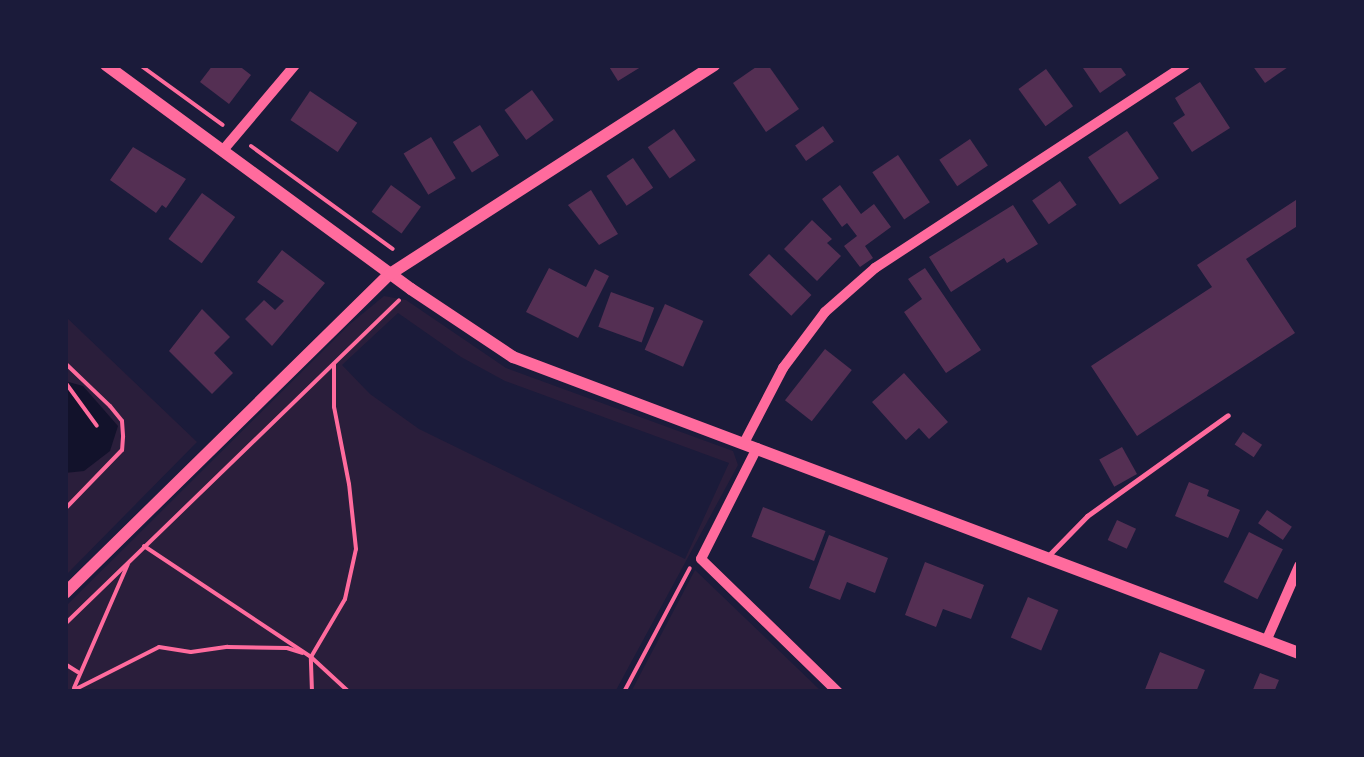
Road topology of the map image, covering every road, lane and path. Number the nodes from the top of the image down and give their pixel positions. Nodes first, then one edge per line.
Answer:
1 (106, 65) edge
2 (140, 65) edge
3 (294, 65) edge
4 (714, 65) edge
5 (1185, 65) edge
6 (235, 134) junction
7 (224, 149) junction
8 (412, 261) junction
9 (390, 274) junction
10 (411, 289) junction
11 (334, 362) junction
12 (65, 363) edge
13 (65, 382) edge
14 (1228, 416) dead end
15 (97, 426) dead end
16 (751, 446) junction
17 (65, 509) edge
18 (144, 546) junction
19 (1046, 558) junction
20 (701, 559) junction
21 (130, 560) junction
22 (1299, 566) edge
23 (65, 593) edge
24 (65, 624) edge
25 (1267, 639) junction
26 (1299, 653) edge
27 (311, 657) junction
28 (65, 664) edge
29 (80, 674) junction
30 (72, 692) edge
31 (312, 692) edge
32 (349, 692) edge
33 (624, 692) edge
34 (838, 692) edge

1 - 7 street
2 - 6 path
3 - 6 street
4 - 8 street
5 - 16 street
6 - 7 street
6 - 8 path
7 - 9 street
8 - 9 street
9 - 10 street
9 - 23 street
10 - 11 path
10 - 16 street
11 - 18 path
11 - 27 path
12 - 17 path
13 - 15 path
14 - 19 lane
16 - 19 street
16 - 20 street
18 - 21 path
18 - 27 path
19 - 25 street
20 - 33 path
20 - 34 street
21 - 24 path
21 - 29 path
22 - 25 street
25 - 26 street
27 - 30 path
27 - 31 path
27 - 32 path
28 - 29 path
29 - 30 path

